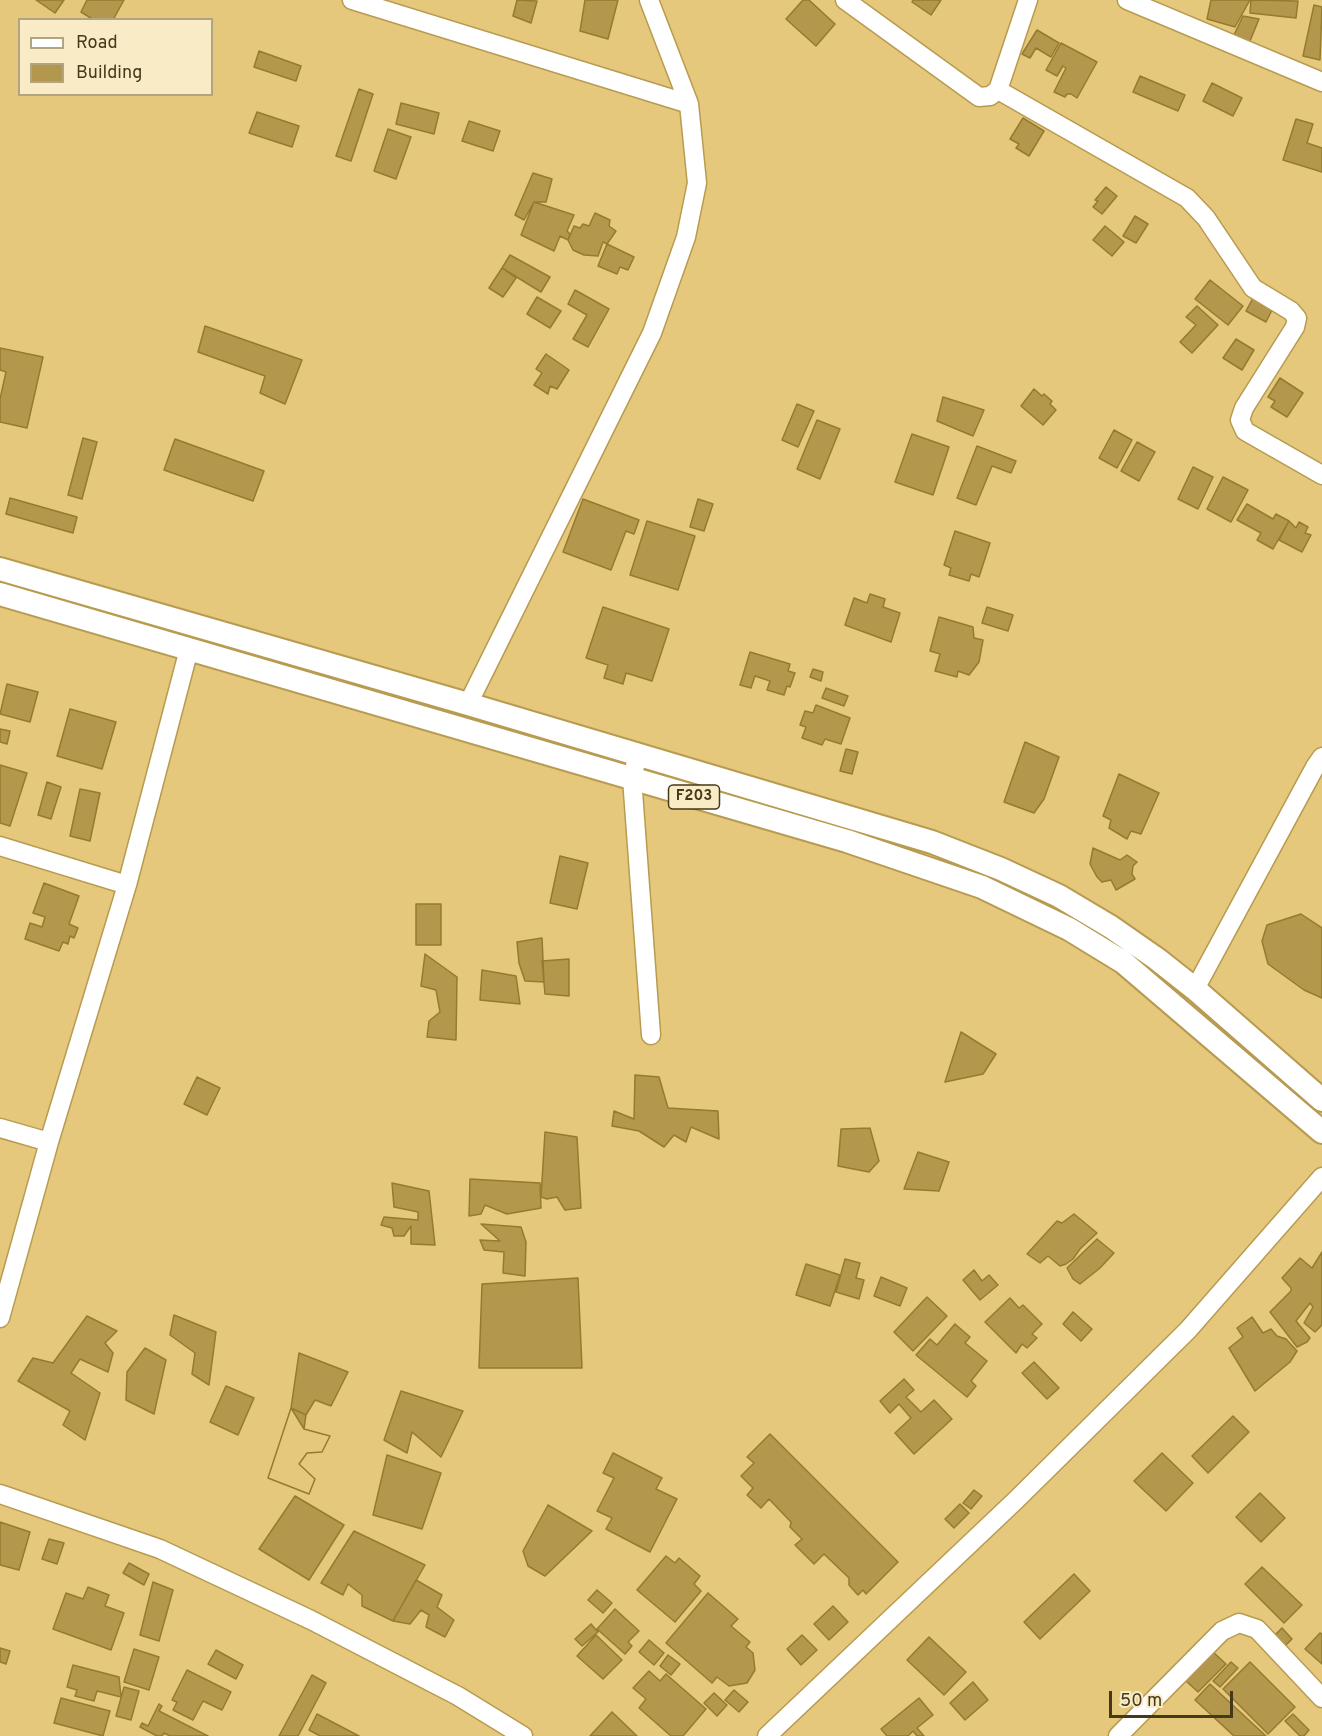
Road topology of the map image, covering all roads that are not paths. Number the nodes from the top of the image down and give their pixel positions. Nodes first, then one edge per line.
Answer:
1 (352, 0) edge
2 (649, 0) edge
3 (845, 0) edge
4 (1028, 0) edge
5 (1127, 0) edge
6 (1322, 82) edge
7 (998, 90) junction
8 (688, 104) junction
9 (1322, 475) edge
10 (0, 569) edge
11 (0, 594) edge
12 (189, 650) junction
13 (468, 704) junction
14 (638, 754) junction
15 (1322, 757) edge
16 (632, 778) junction
17 (0, 846) edge
18 (127, 885) junction
19 (1195, 989) junction
20 (651, 1035) dead end
21 (1322, 1100) edge
22 (0, 1128) edge
23 (1322, 1132) edge
24 (49, 1142) junction
25 (1322, 1177) edge
26 (0, 1318) edge
27 (0, 1494) edge
28 (1322, 1698) edge
29 (523, 1736) edge
30 (767, 1736) edge
31 (1118, 1736) edge

1 - 8 street
2 - 8 street
3 - 7 street
4 - 7 street
5 - 6 street
7 - 9 street
8 - 13 street
10 - 13 main road, F203
11 - 12 main road, F203
12 - 16 main road, F203
12 - 18 street
13 - 14 main road, F203
14 - 16 street
14 - 19 main road, F203
15 - 19 street
16 - 20 street
16 - 23 main road, F203
17 - 18 street
18 - 24 street
19 - 21 main road, F203
22 - 24 street
24 - 26 street
25 - 30 street
27 - 29 street
28 - 31 street

